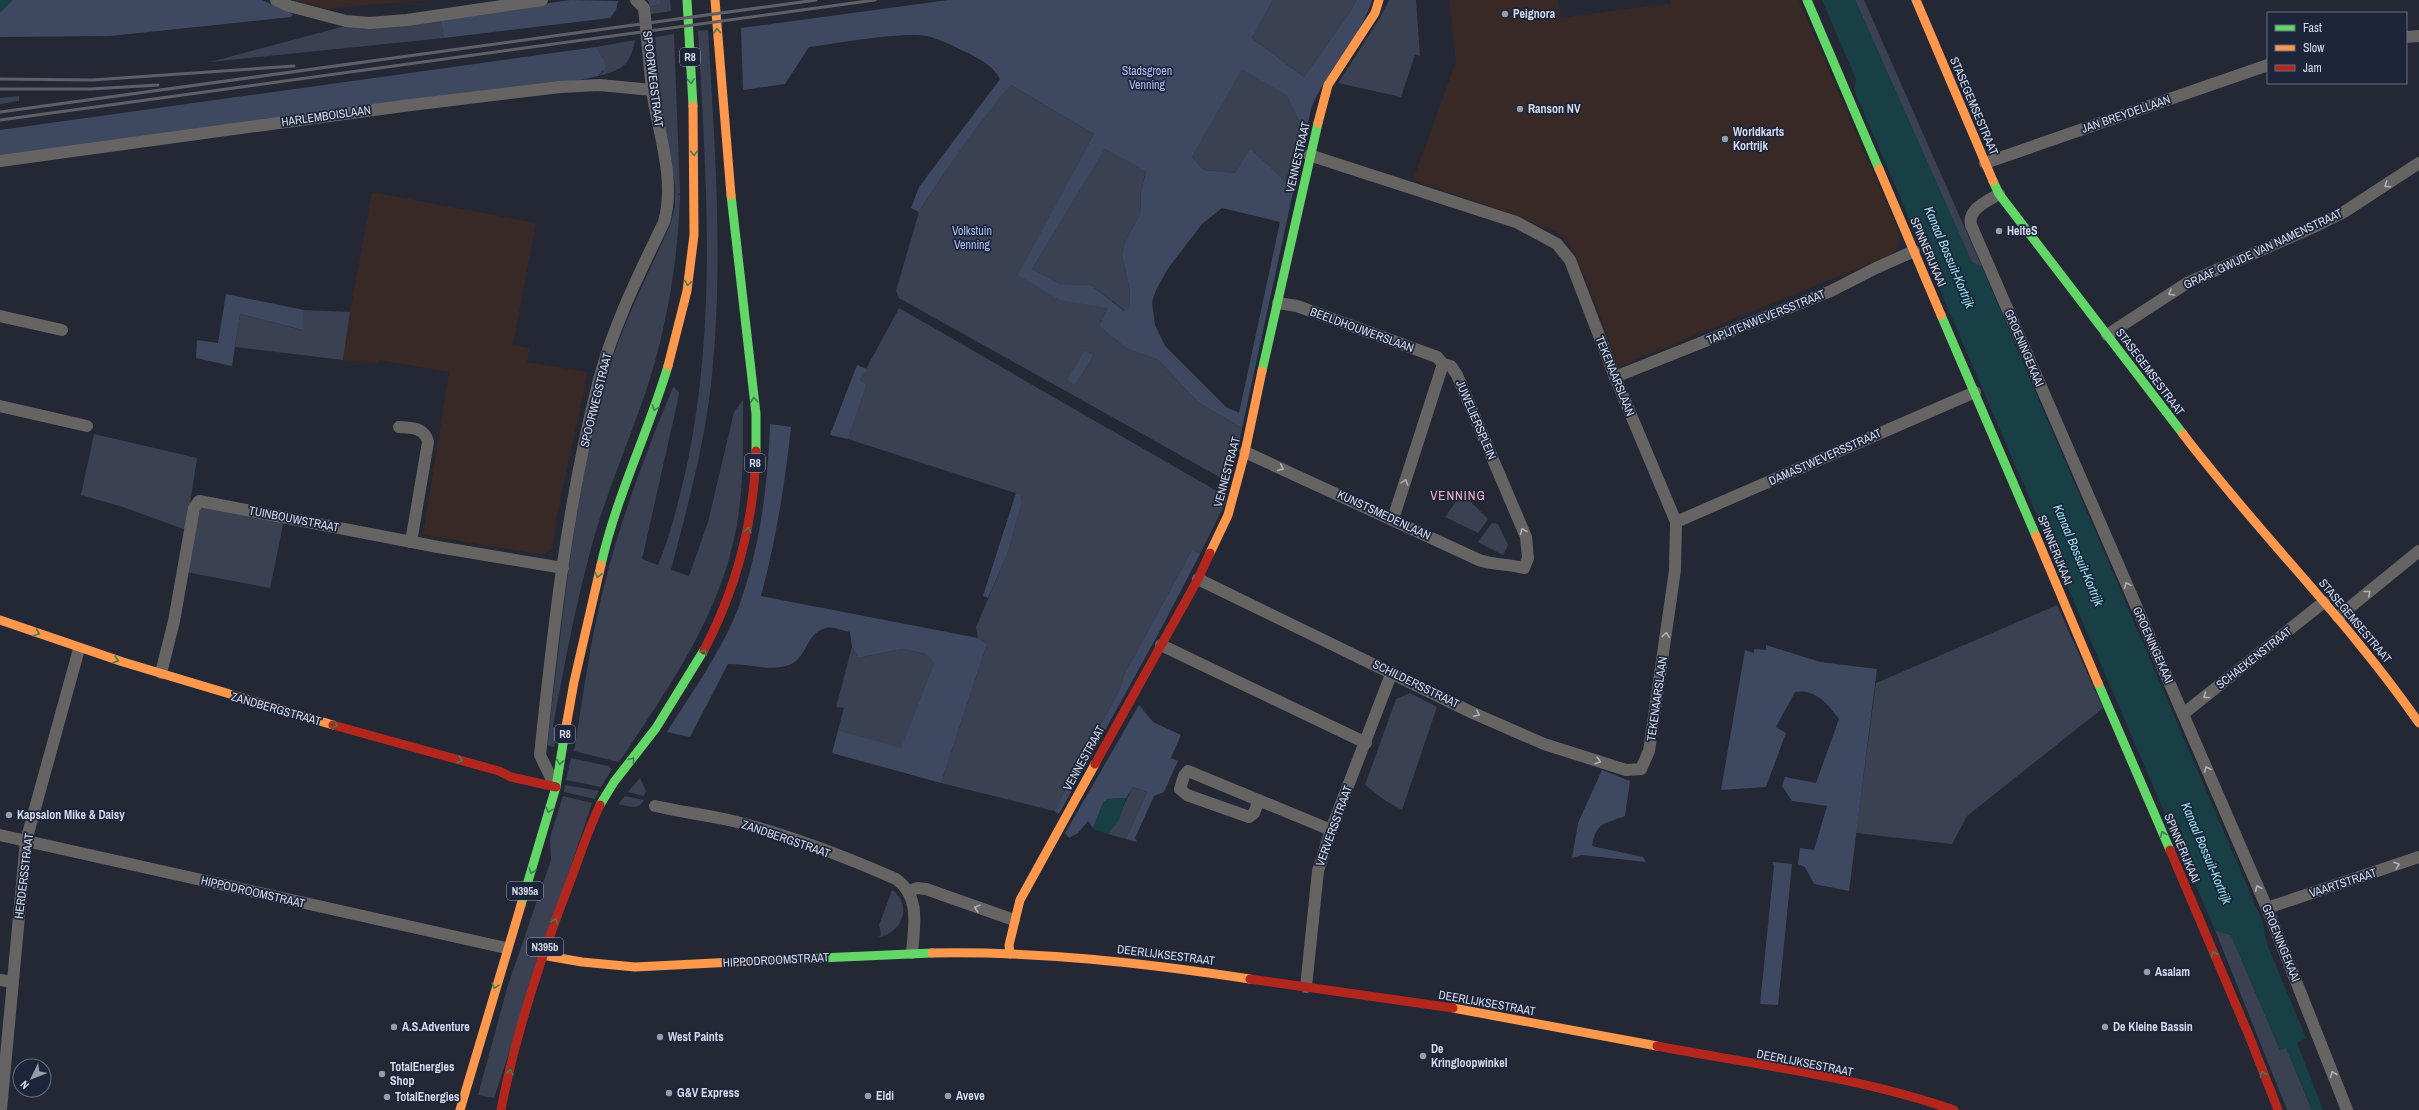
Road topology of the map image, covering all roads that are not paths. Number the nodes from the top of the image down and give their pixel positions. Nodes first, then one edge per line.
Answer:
1 (276, 0) edge
2 (542, 0) edge
3 (636, 0) edge
4 (687, 0) edge
5 (715, 0) edge
6 (1379, 0) edge
7 (1807, 0) edge
8 (1916, 0) edge
9 (2419, 36) edge
10 (2407, 37) edge
11 (2267, 65) edge
12 (652, 90) junction
13 (1309, 155) junction
14 (0, 161) edge
15 (1985, 163) junction
16 (2419, 163) edge
17 (1999, 194) junction
18 (1914, 251) junction
19 (1278, 303) junction
20 (0, 316) edge
21 (62, 330) dead end
22 (2106, 335) junction
23 (1443, 364) junction
24 (1614, 377) junction
25 (1975, 392) junction
26 (0, 406) edge
27 (87, 426) dead end
28 (398, 426) dead end
29 (1245, 452) junction
30 (1393, 519) junction
31 (1676, 522) junction
32 (412, 542) junction
33 (2419, 551) edge
34 (563, 568) junction
35 (1524, 568) joint
36 (1198, 579) junction
37 (2324, 602) junction
38 (2338, 617) junction
39 (0, 620) edge
40 (1161, 645) junction
41 (79, 649) junction
42 (1392, 672) junction
43 (161, 673) junction
44 (2183, 714) junction
45 (2419, 723) edge
46 (1366, 743) junction
47 (1641, 769) joint
48 (556, 787) junction
49 (608, 791) joint
50 (1259, 800) junction
51 (655, 806) dead end
52 (1331, 830) junction
53 (0, 835) edge
54 (26, 841) junction
55 (2419, 857) edge
56 (909, 891) junction
57 (2267, 908) junction
58 (1014, 920) junction
59 (506, 948) junction
60 (912, 953) junction
61 (1010, 954) junction
62 (542, 955) junction
63 (0, 980) edge
64 (13, 982) junction
65 (1306, 987) junction
66 (1, 1110) edge
67 (460, 1110) edge
68 (502, 1110) edge
69 (1954, 1110) edge
70 (2278, 1110) edge
71 (2347, 1110) edge

1 - 2 street
3 - 12 street, SPOORWEGSTRAAT
4 -> 48 main road, R8
49 -> 5 main road, R8
6 - 13 main road, VENNESTRAAT
7 - 18 main road, SPINNERIJKAAI
8 - 15 main road, STASEGEMSESTRAAT
9 - 10 street
11 - 15 street, JAN BREYDELLAAN
12 - 14 street, HARLEMBOISLAAN
12 - 34 street, SPOORWEGSTRAAT
13 - 19 main road, VENNESTRAAT
13 - 24 street, TEKENAARSLAAN
15 - 17 main road, STASEGEMSESTRAAT
16 -> 22 street, GRAAF GWIJDE VAN NAMENSTRAAT
17 - 22 main road, STASEGEMSESTRAAT
44 -> 17 street, GROENINGEKAAI
18 - 24 street, TAPIJTENWEVERSSTRAAT
18 - 25 main road, SPINNERIJKAAI
19 - 23 street, BEELDHOUWERSLAAN
19 - 29 main road, VENNESTRAAT
20 - 21 street
22 - 37 main road, STASEGEMSESTRAAT
30 -> 23 street, JUWELIERSPLEIN
35 -> 23 street, JUWELIERSPLEIN
24 - 31 street, TEKENAARSLAAN
25 - 31 street, DAMASTWEVERSSTRAAT
70 -> 25 main road, SPINNERIJKAAI
26 - 27 street
28 - 32 street
29 -> 30 street, KUNSTSMEDENLAAN
29 - 36 main road, VENNESTRAAT
30 - 35 street, KUNSTSMEDENLAAN
47 -> 31 street, TEKENAARSLAAN
32 - 34 street, TUINBOUWSTRAAT
32 - 43 street, TUINBOUWSTRAAT
38 -> 33 street
34 - 48 street, SPOORWEGSTRAAT
36 - 40 main road, VENNESTRAAT
36 - 42 street, SCHILDERSSTRAAT
37 - 38 main road, STASEGEMSESTRAAT
37 -> 44 street, SCHAEKENSTRAAT
38 - 45 main road, STASEGEMSESTRAAT
39 -> 41 main road, ZANDBERGSTRAAT
40 - 46 street
40 - 58 main road, VENNESTRAAT
41 -> 43 main road, ZANDBERGSTRAAT
41 - 54 street, HERDERSSTRAAT
42 - 46 street, VERVERSSTRAAT
42 -> 47 street, SCHILDERSSTRAAT
43 -> 48 main road, ZANDBERGSTRAAT
57 -> 44 street, GROENINGEKAAI
46 - 52 street, VERVERSSTRAAT
48 -> 59 main road, N395a
62 -> 49 main road, N395b
50 - 50 street
50 - 52 street
51 - 56 street, ZANDBERGSTRAAT
52 - 65 street, VERVERSSTRAAT
53 - 54 street, HIPPODROOMSTRAAT
54 - 59 street, HIPPODROOMSTRAAT
54 - 64 street, HERDERSSTRAAT
57 -> 55 street, VAARTSTRAAT
58 -> 56 street
56 - 60 street
71 -> 57 street, GROENINGEKAAI
58 - 61 main road
59 -> 67 main road, N395a
60 - 61 main road, HIPPODROOMSTRAAT
60 - 62 main road, HIPPODROOMSTRAAT
61 - 65 main road, DEERLIJKSESTRAAT
68 -> 62 main road, N395b
63 - 64 street
64 - 66 street, HERDERSSTRAAT
65 - 69 main road, DEERLIJKSESTRAAT

